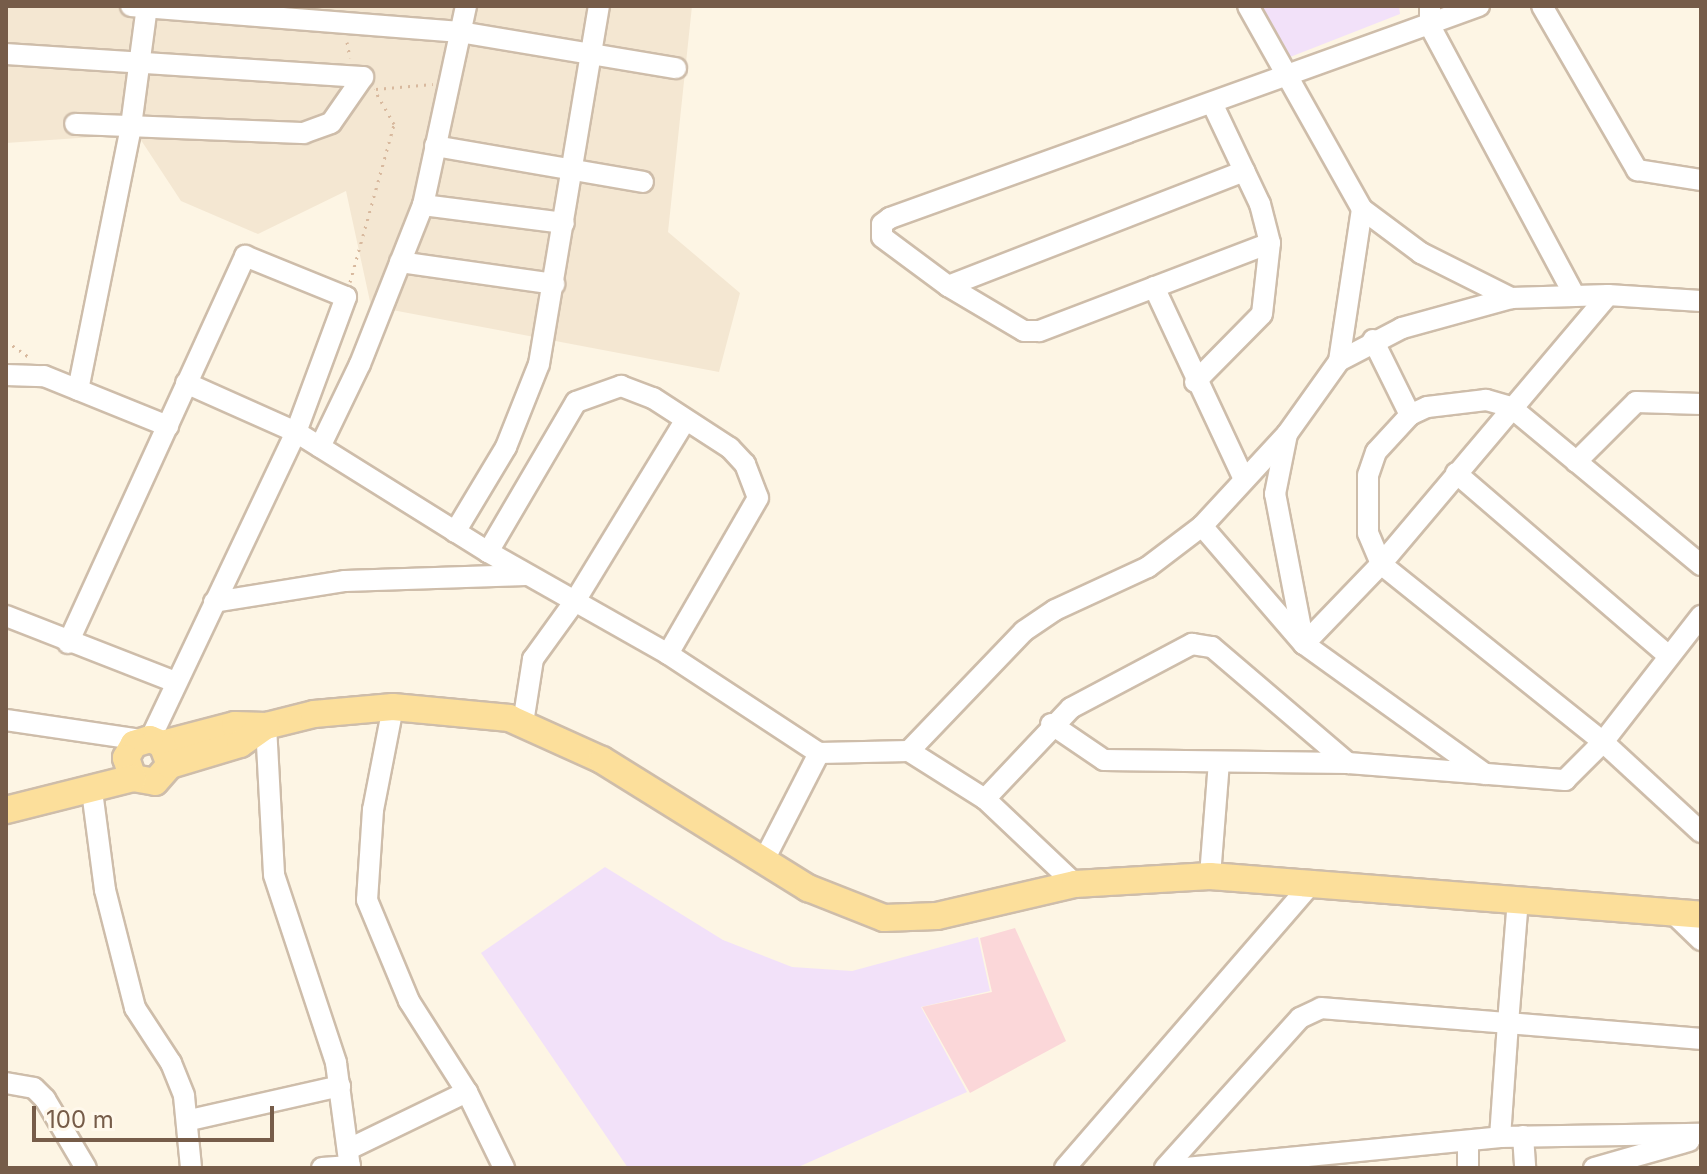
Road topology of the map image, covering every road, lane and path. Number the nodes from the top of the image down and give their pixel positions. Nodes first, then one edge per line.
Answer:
1 (131, 6) edge
2 (147, 6) edge
3 (466, 6) edge
4 (599, 6) edge
5 (1248, 6) edge
6 (1479, 6) edge
7 (1542, 6) edge
8 (1430, 16) edge
9 (349, 21) junction
10 (460, 32) junction
11 (592, 51) junction
12 (6, 54) edge
13 (139, 63) junction
14 (676, 68) dead end
15 (1288, 76) junction
16 (448, 82) junction
17 (368, 83) junction
18 (1212, 103) junction
19 (75, 124) dead end
20 (131, 126) junction
21 (435, 146) junction
22 (573, 169) junction
23 (1244, 171) junction
24 (1701, 180) edge
25 (643, 182) dead end
26 (423, 205) junction
27 (1362, 209) junction
28 (564, 223) junction
29 (1270, 243) junction
30 (400, 262) junction
31 (554, 284) junction
32 (948, 286) junction
33 (1154, 287) junction
34 (1574, 295) junction
35 (1608, 295) junction
36 (346, 297) junction
37 (1511, 298) junction
38 (1701, 301) edge
39 (1373, 340) junction
40 (1339, 361) junction
41 (6, 375) edge
42 (1195, 382) junction
43 (186, 383) junction
44 (78, 390) junction
45 (1701, 404) edge
46 (1511, 407) junction
47 (1410, 415) junction
48 (685, 421) junction
49 (168, 426) junction
50 (296, 432) junction
51 (1287, 434) junction
52 (320, 447) junction
53 (1576, 462) junction
54 (1456, 473) junction
55 (1243, 477) junction
56 (1202, 526) junction
57 (455, 532) junction
58 (488, 552) junction
59 (1381, 564) junction
60 (1701, 565) edge
61 (530, 575) junction
62 (575, 601) junction
63 (214, 602) junction
64 (6, 616) edge
65 (1701, 616) edge
66 (68, 643) junction
67 (1304, 644) junction
68 (668, 654) junction
69 (1669, 656) junction
70 (175, 682) junction
71 (393, 707) junction
72 (6, 720) edge
73 (523, 723) junction
74 (1051, 724) junction
75 (266, 726) junction
76 (1603, 742) junction
77 (909, 751) junction
78 (819, 753) junction
79 (147, 754) junction
80 (1219, 762) junction
81 (1348, 763) junction
82 (1488, 776) junction
83 (92, 791) junction
84 (55, 795) junction
85 (985, 799) junction
86 (6, 810) edge
87 (1701, 832) edge
88 (763, 862) junction
89 (1210, 876) junction
90 (1313, 882) junction
91 (1075, 884) junction
92 (1518, 899) junction
93 (1673, 913) junction
94 (1701, 915) edge
95 (1701, 940) edge
96 (1508, 1023) junction
97 (1701, 1039) edge
98 (6, 1083) edge
99 (340, 1086) junction
100 (467, 1092) junction
101 (190, 1120) junction
102 (1523, 1136) junction
103 (1701, 1136) edge
104 (1500, 1137) junction
105 (1468, 1141) junction
106 (1666, 1158) edge
107 (351, 1161) edge
108 (1339, 1161) edge
109 (1259, 1164) edge
110 (86, 1168) edge
111 (191, 1168) edge
112 (322, 1168) edge
113 (504, 1168) edge
114 (1065, 1168) edge
115 (1165, 1168) edge
116 (1188, 1168) edge
117 (1468, 1168) edge
118 (1525, 1168) edge
119 (1594, 1168) edge

1 - 2 street
2 - 9 street
2 - 13 street
3 - 10 street
4 - 11 street
5 - 15 street
6 - 8 street
7 - 24 street
8 - 15 street
8 - 34 street
9 - 10 street
9 - 17 path
10 - 11 street
10 - 16 street
11 - 14 street
11 - 22 street
12 - 13 street
13 - 17 street
13 - 20 street
15 - 18 street
15 - 27 street
16 - 17 path
16 - 21 street
17 - 20 street
17 - 36 path
18 - 23 street
18 - 32 street
19 - 20 street
20 - 44 street
21 - 22 street
21 - 26 street
22 - 25 street
22 - 28 street
23 - 29 street
23 - 32 street
26 - 28 street
26 - 30 street
27 - 37 street
27 - 40 street
28 - 31 street
29 - 33 street
29 - 42 street
30 - 31 street
30 - 52 street
31 - 57 street
32 - 33 street
33 - 42 street
34 - 35 street
34 - 37 street
35 - 38 street
35 - 46 street
36 - 43 street
36 - 50 street
37 - 39 street
39 - 40 street
39 - 47 street
40 - 51 street
41 - 44 street
42 - 55 street
43 - 49 street
43 - 50 street
44 - 49 street
45 - 53 street
46 - 47 street
46 - 53 street
46 - 54 street
47 - 59 street
48 - 58 street
48 - 62 street
48 - 68 street
49 - 66 street
50 - 52 street
50 - 63 street
51 - 55 street
51 - 67 street
52 - 57 street
53 - 60 street
54 - 59 street
54 - 69 street
55 - 56 street
56 - 67 street
56 - 77 street
57 - 58 street
58 - 61 street
59 - 67 street
59 - 76 street
61 - 62 street
61 - 63 street
62 - 68 street
62 - 73 street
63 - 70 street
64 - 66 street
65 - 69 street
66 - 70 street
67 - 82 street
68 - 78 street
69 - 76 street
70 - 79 street
71 - 73 main road
71 - 75 main road
71 - 100 street
72 - 79 street
73 - 88 main road
74 - 80 street
74 - 81 street
74 - 85 street
75 - 79 main road
75 - 99 street
76 - 82 street
76 - 87 street
77 - 78 street
77 - 85 street
78 - 88 street
79 - 83 main road
79 - 84 main road
80 - 81 street
80 - 89 street
81 - 82 street
83 - 84 main road
83 - 101 street
84 - 86 main road
85 - 91 street
88 - 91 main road
89 - 90 main road
89 - 91 main road
90 - 92 main road
90 - 114 street
92 - 93 main road
92 - 96 street
93 - 94 main road
93 - 95 street
96 - 97 street
96 - 104 street
96 - 115 street
98 - 110 street
99 - 101 street
99 - 107 street
100 - 107 street
100 - 113 street
101 - 111 street
102 - 103 street
102 - 104 street
102 - 118 street
103 - 106 street
104 - 105 street
105 - 108 street
105 - 117 street
106 - 119 street
107 - 112 street
108 - 109 street
109 - 116 street

